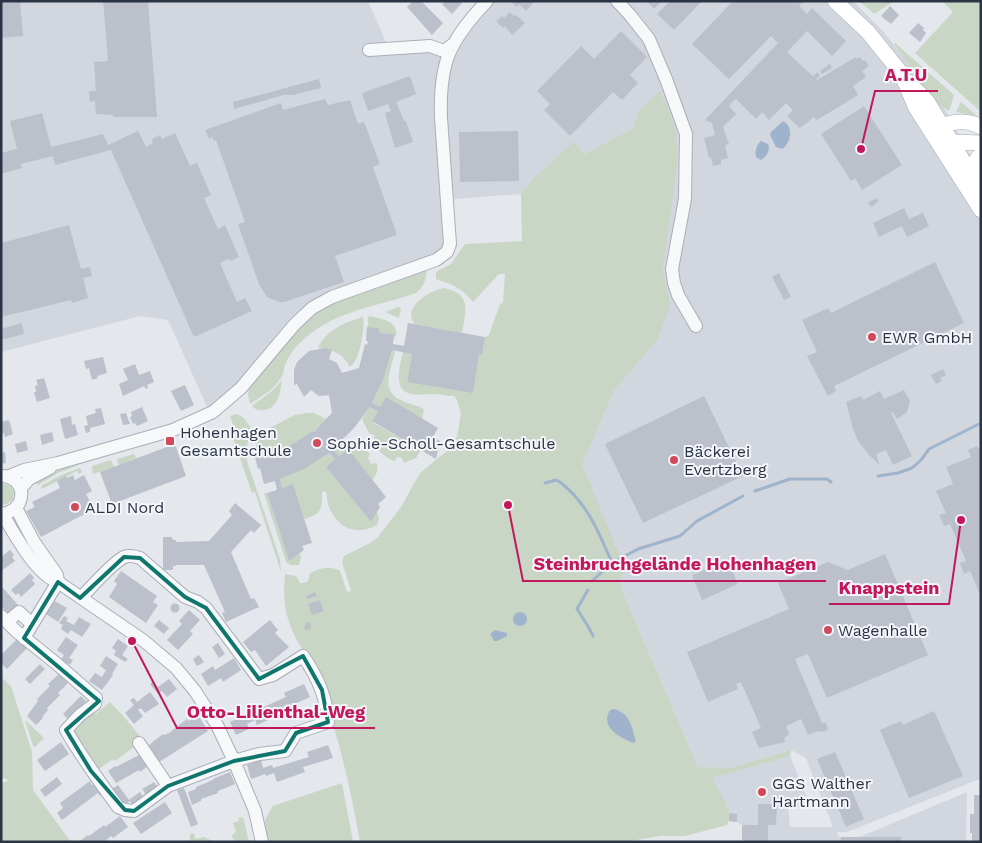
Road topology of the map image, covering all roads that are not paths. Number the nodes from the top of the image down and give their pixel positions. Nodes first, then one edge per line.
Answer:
1 (487, 1) edge
2 (617, 1) edge
3 (836, 1) edge
4 (452, 45) junction
5 (369, 50) dead end
6 (981, 126) edge
7 (936, 128) junction
8 (981, 143) edge
9 (945, 144) junction
10 (981, 155) edge
11 (978, 186) edge
12 (981, 210) edge
13 (696, 326) dead end
14 (58, 463) junction
15 (5, 476) edge
16 (21, 488) junction
17 (16, 508) junction
18 (2, 513) edge
19 (58, 582) junction
20 (81, 598) junction
21 (4, 619) edge
22 (32, 624) junction
23 (24, 638) junction
24 (139, 743) dead end
25 (234, 761) junction
26 (168, 786) junction
27 (244, 786) junction
28 (254, 842) edge
29 (262, 842) edge

1 - 4 street
2 - 13 street
3 - 7 main road
4 - 5 street
4 - 14 street
6 - 7 main road
7 - 9 main road
8 - 9 main road
9 - 11 main road
9 - 12 main road
10 - 11 main road
14 - 15 street
14 - 16 street
15 - 16 street
16 - 17 street
17 - 18 street
17 - 19 street
18 - 19 street
19 - 20 street
19 - 22 street
20 - 25 street
20 - 25 street
21 - 22 street
21 - 23 street
22 - 23 street
23 - 26 street
24 - 26 street
25 - 26 street
25 - 27 street
27 - 28 street
27 - 29 street

